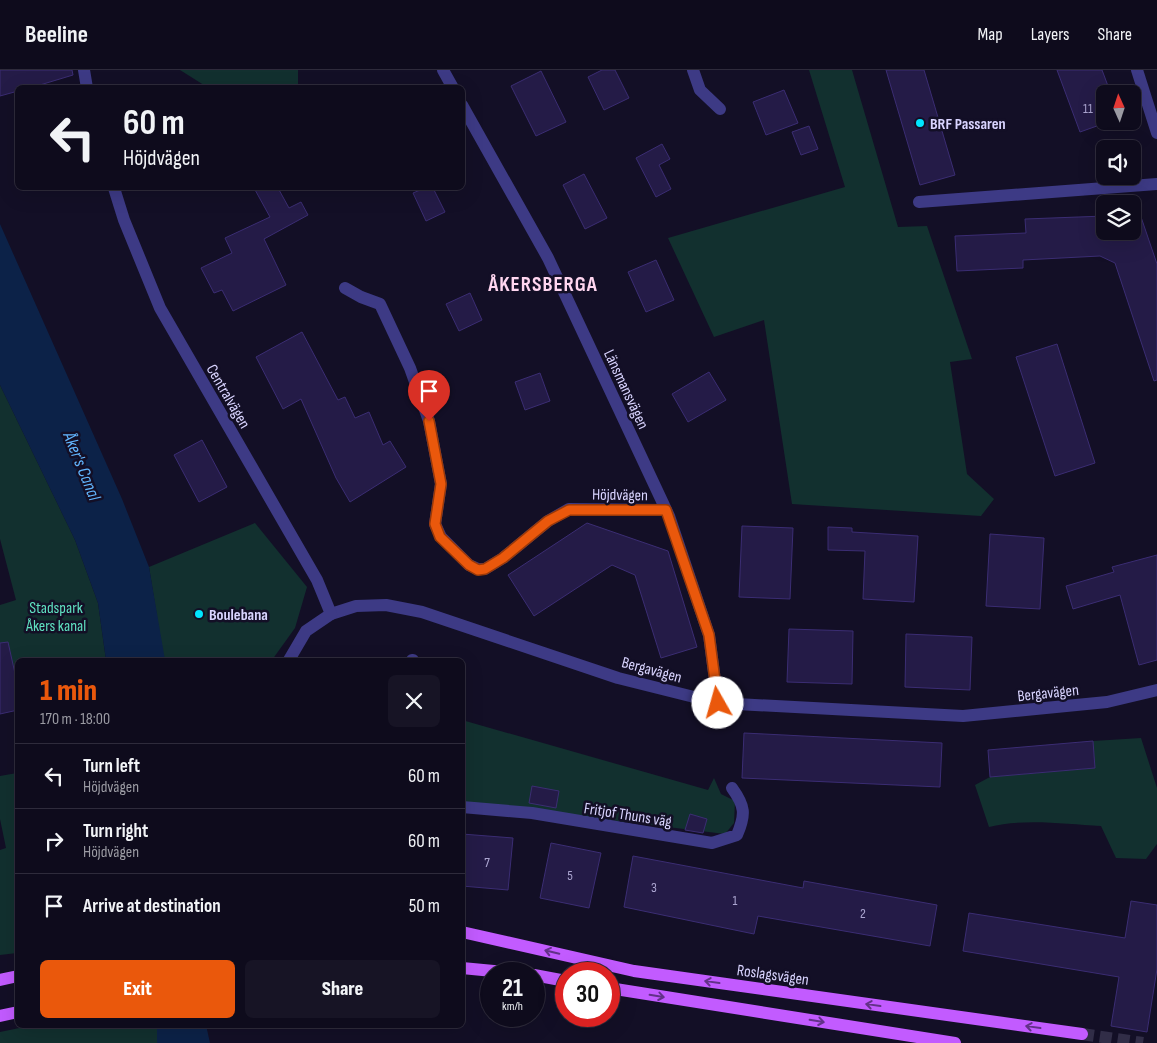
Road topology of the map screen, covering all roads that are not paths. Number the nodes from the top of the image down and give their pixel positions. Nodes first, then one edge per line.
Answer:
1 (84, 70) edge
2 (443, 70) edge
3 (693, 70) edge
4 (1137, 70) edge
5 (87, 85) edge
6 (451, 85) edge
7 (720, 109) dead end
8 (465, 110) edge
9 (1157, 133) edge
10 (1157, 184) edge
11 (115, 190) edge
12 (919, 202) dead end
13 (345, 288) dead end
14 (666, 510) junction
15 (331, 614) junction
16 (290, 658) edge
17 (1157, 690) edge
18 (718, 703) junction
19 (732, 788) dead end
20 (465, 807) edge
21 (465, 933) edge
22 (465, 968) edge
23 (480, 970) edge
24 (15, 977) edge
25 (0, 980) edge
26 (620, 990) edge
27 (15, 1013) edge
28 (0, 1016) edge
29 (1082, 1034) tunnel mouth
30 (955, 1043) edge

1 - 5 street
2 - 6 street
3 - 7 street
4 - 9 street
8 - 14 street, Länsmansvägen
10 - 12 street
11 - 15 street, Centralvägen
13 - 14 street, Höjdvägen
14 - 18 street, Länsmansvägen
15 - 16 street, Bergavägen
15 - 18 street, Bergavägen
17 - 18 street, Bergavägen
19 - 20 street, Fritjof Thuns väg
29 -> 21 main road, Roslagsvägen
22 - 23 main road
24 - 25 main road
26 -> 30 main road
27 - 28 main road

